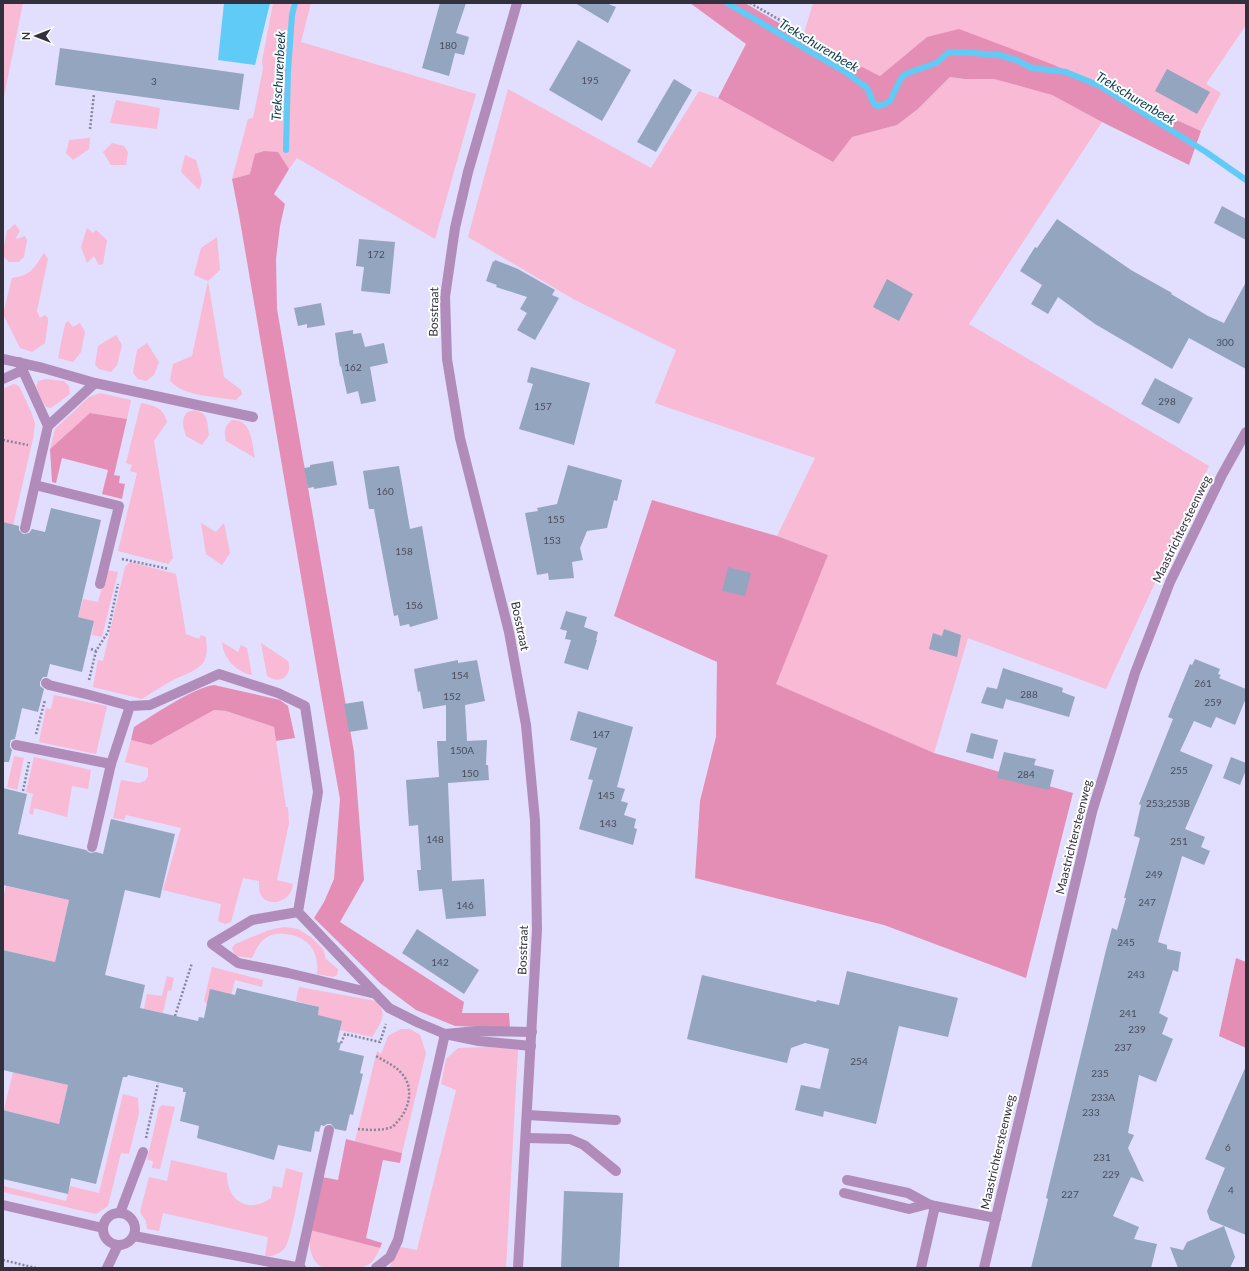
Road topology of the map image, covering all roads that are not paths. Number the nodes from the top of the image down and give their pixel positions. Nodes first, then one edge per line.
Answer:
1 (518, 3) edge
2 (3, 359) edge
3 (21, 366) junction
4 (3, 380) edge
5 (95, 383) junction
6 (253, 417) dead end
7 (48, 426) junction
8 (1246, 432) edge
9 (35, 485) junction
10 (25, 528) dead end
11 (100, 584) dead end
12 (46, 683) dead end
13 (130, 706) junction
14 (16, 746) dead end
15 (111, 764) junction
16 (92, 848) dead end
17 (298, 912) junction
18 (376, 994) junction
19 (532, 1032) junction
20 (445, 1034) junction
21 (531, 1046) junction
22 (527, 1115) junction
23 (616, 1120) dead end
24 (328, 1130) dead end
25 (526, 1138) junction
26 (143, 1152) dead end
27 (616, 1171) dead end
28 (847, 1180) dead end
29 (844, 1193) dead end
30 (3, 1205) edge
31 (932, 1205) junction
32 (120, 1213) junction
33 (996, 1218) junction
34 (103, 1228) junction
35 (134, 1236) junction
36 (118, 1245) junction
37 (107, 1268) edge
38 (300, 1268) edge
39 (376, 1268) edge
40 (518, 1268) edge
41 (921, 1268) edge
42 (984, 1268) edge

1 - 19 street, Bosstraat
2 - 3 street
3 - 4 street
3 - 5 street
3 - 7 street
5 - 6 street
5 - 7 street
7 - 9 street
8 - 33 street, Maastrichtersteenweg
9 - 10 street
9 - 11 street
12 - 13 street
13 - 15 street
13 - 17 street
14 - 15 street
15 - 16 street
17 - 18 street
17 - 18 street
18 - 20 street
19 - 20 street
19 - 21 street, Bosstraat
20 - 21 street
20 - 39 street
21 - 22 street, Bosstraat
22 - 23 street
22 - 25 street, Bosstraat
24 - 38 street
25 - 27 street
25 - 40 street, Bosstraat
26 - 32 street
28 - 31 street
29 - 31 street
30 - 34 street
31 - 33 street
31 - 41 street
32 - 34 street
32 - 35 street
33 - 42 street, Maastrichtersteenweg
34 - 36 street
35 - 36 street
35 - 38 street
36 - 37 street

